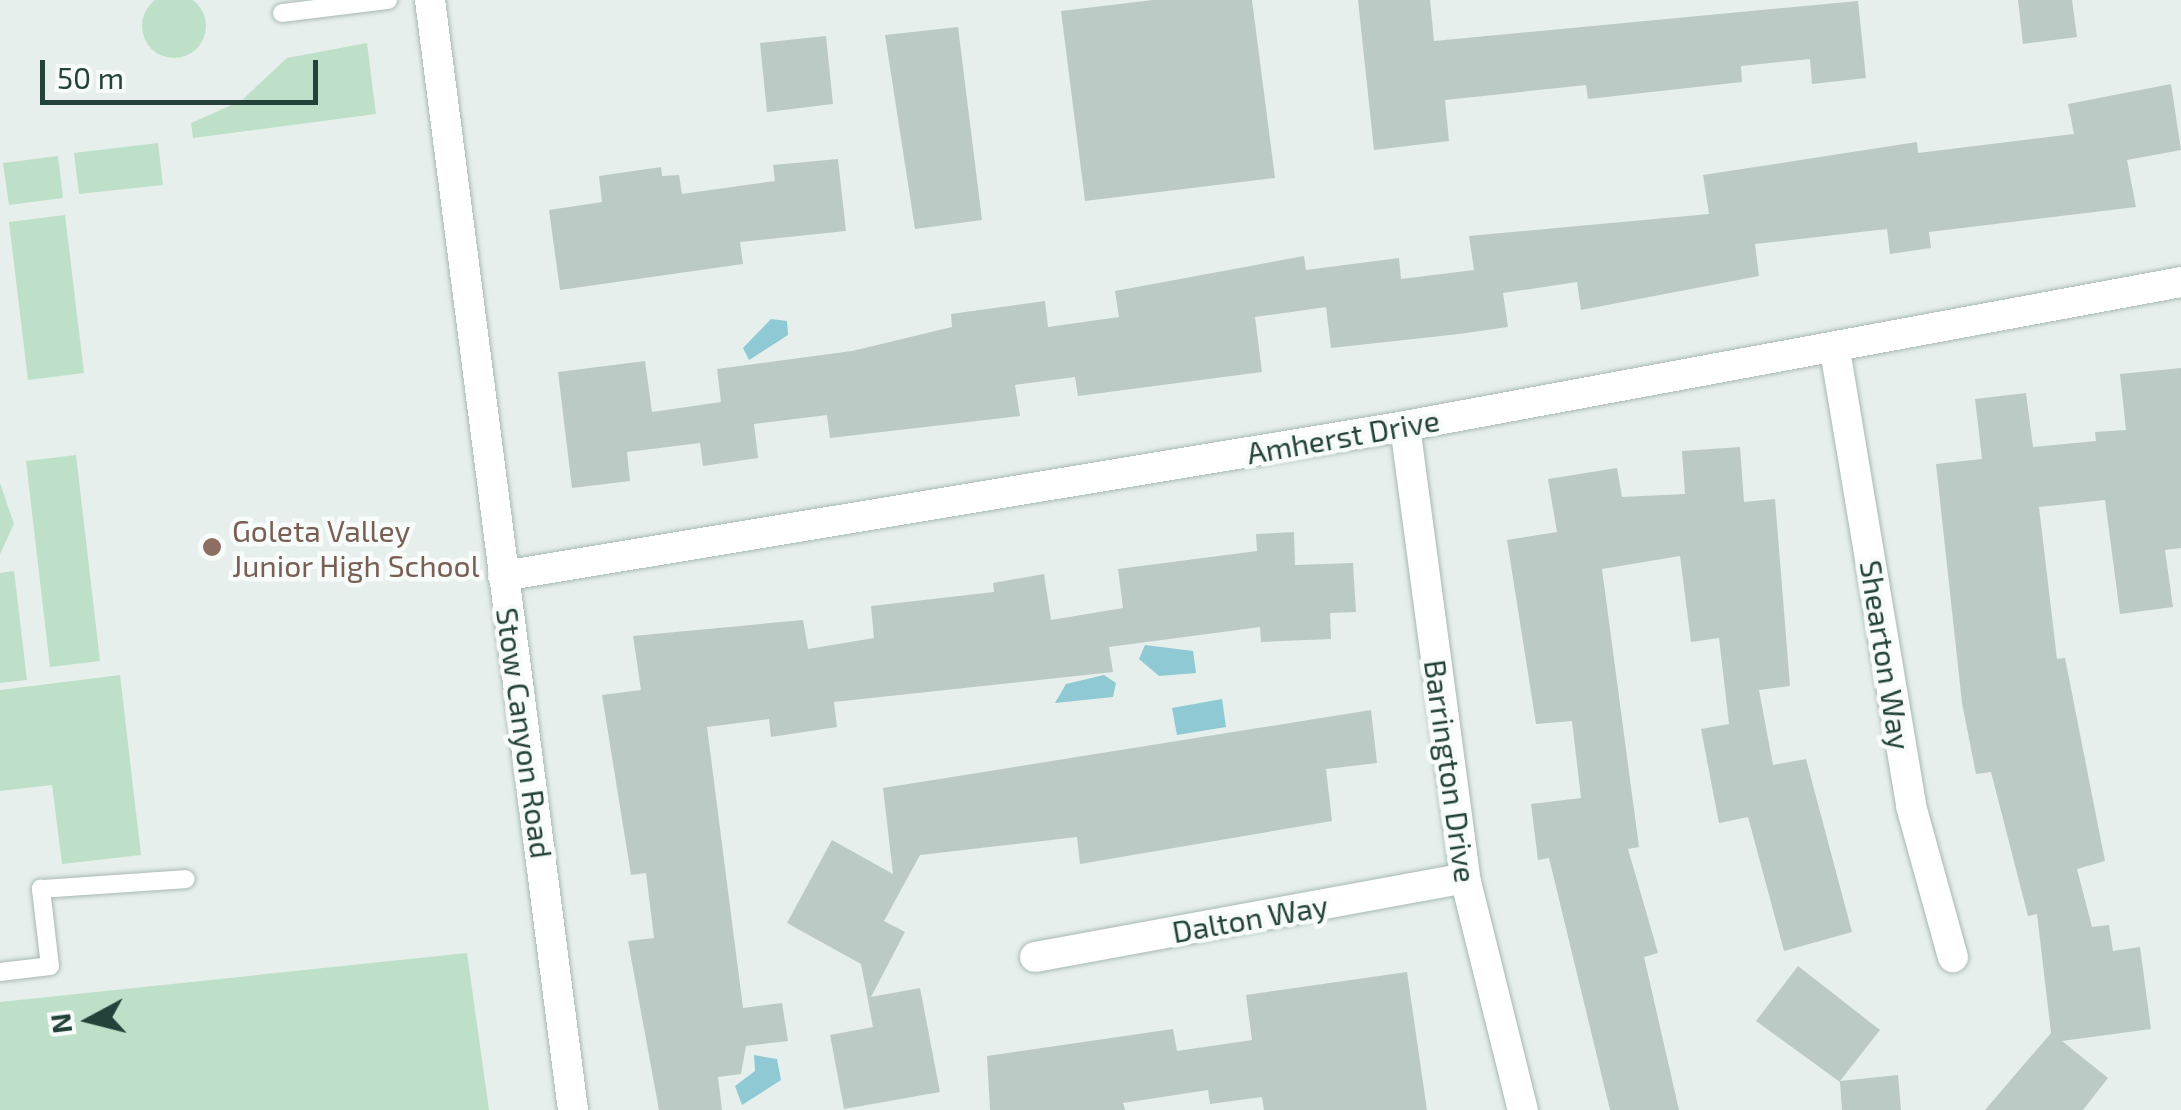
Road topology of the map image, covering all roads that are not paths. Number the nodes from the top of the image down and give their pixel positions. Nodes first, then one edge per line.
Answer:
1 (388, 0) edge
2 (430, 0) edge
3 (282, 13) dead end
4 (2181, 282) edge
5 (1835, 350) junction
6 (1405, 426) junction
7 (503, 576) junction
8 (1465, 878) junction
9 (186, 879) dead end
10 (1952, 957) dead end
11 (1034, 958) dead end
12 (0, 972) edge
13 (572, 1110) edge
14 (1523, 1110) edge

1 - 3 lane
2 - 7 street, Stow Canyon Road
4 - 5 street, Amherst Drive
5 - 6 street, Amherst Drive
5 - 10 street, Shearton Way
6 - 7 street, Amherst Drive
6 - 8 street, Barrington Drive
7 - 13 street, Stow Canyon Road
8 - 11 street, Dalton Way
8 - 14 street, Barrington Drive
9 - 12 lane

